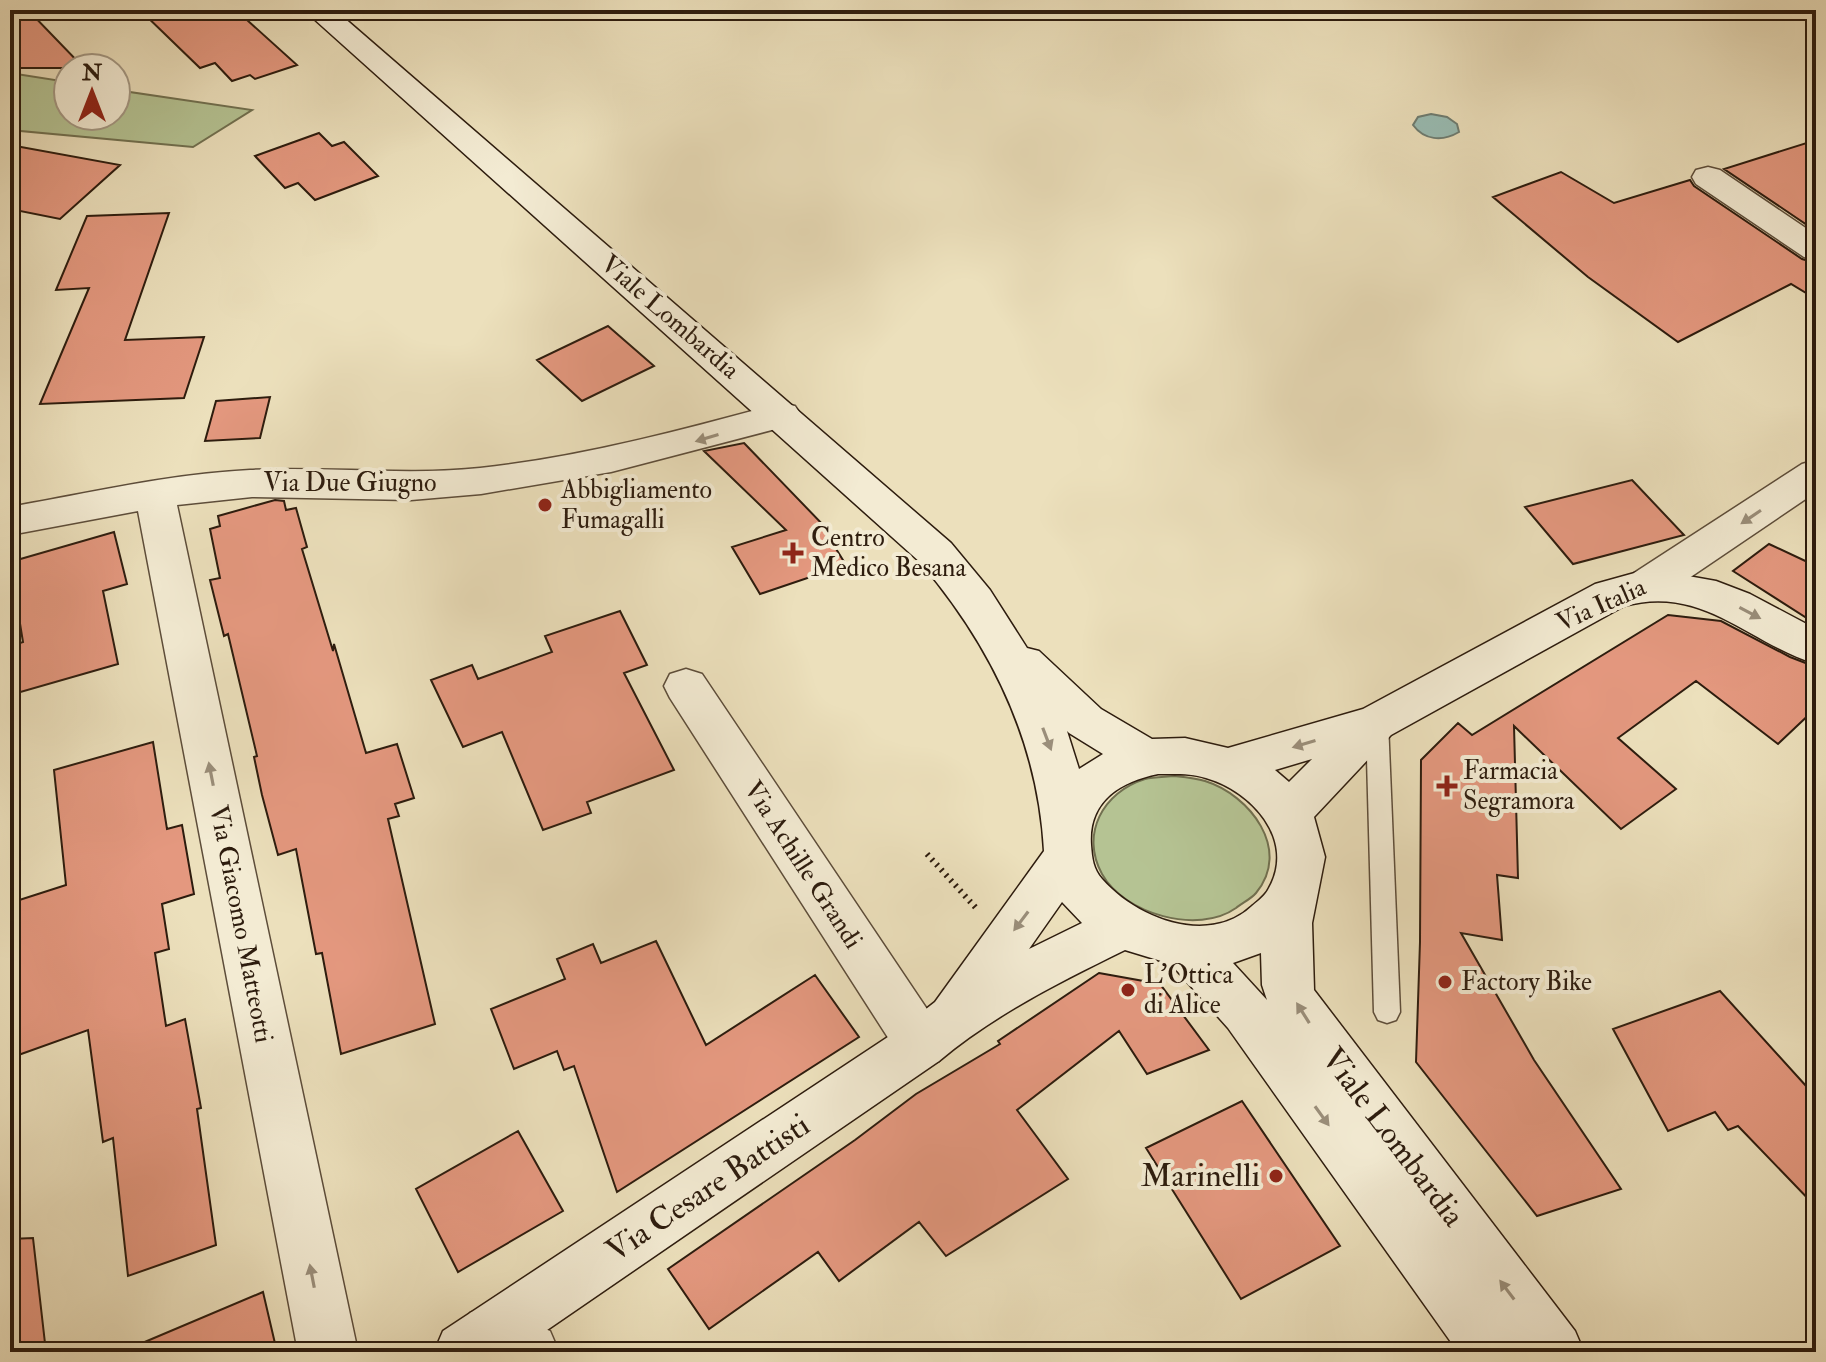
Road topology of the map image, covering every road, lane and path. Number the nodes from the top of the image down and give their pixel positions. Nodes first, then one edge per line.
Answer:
1 (318, 10) edge
2 (1708, 177) dead end
3 (1816, 250) edge
4 (782, 415) junction
5 (1816, 473) edge
6 (155, 496) junction
7 (10, 521) edge
8 (1649, 584) junction
9 (1003, 642) junction
10 (1816, 648) edge
11 (686, 686) dead end
12 (1377, 722) junction
13 (1144, 757) junction
14 (1230, 766) junction
15 (1288, 813) junction
16 (1067, 841) junction
17 (1290, 901) junction
18 (1125, 926) junction
19 (1186, 946) junction
20 (1387, 1012) dead end
21 (935, 1032) junction
22 (495, 1346) edge
23 (328, 1352) edge
24 (1494, 1352) edge
25 (1554, 1352) edge

1 - 4 street, Viale Lombardia
2 - 3 street
4 -> 6 street, Via Due Giugno
4 - 9 street, Viale Lombardia
5 -> 8 street, Via Italia
6 - 7 street, Via Due Giugno
23 -> 6 street, Via Giacomo Matteotti
8 -> 10 street
8 - 12 street, Via Italia
9 - 13 street, Viale Lombardia
9 -> 16 street, Viale Lombardia
11 - 21 street, Via Achille Grandi
12 -> 14 street, Via Italia
12 - 15 street, Via Italia
12 - 20 lane
13 - 14 street, Viale Lombardia
13 - 16 street, Viale Lombardia
14 - 15 street, Viale Lombardia
15 - 17 street, Viale Lombardia
16 - 18 street, Viale Lombardia
16 -> 21 street, Via Cesare Battisti
17 - 19 street, Viale Lombardia
25 -> 17 street, Viale Lombardia
18 - 19 street, Viale Lombardia
18 - 21 street, Via Cesare Battisti
19 -> 24 street, Viale Lombardia
21 - 22 street, Via Cesare Battisti

